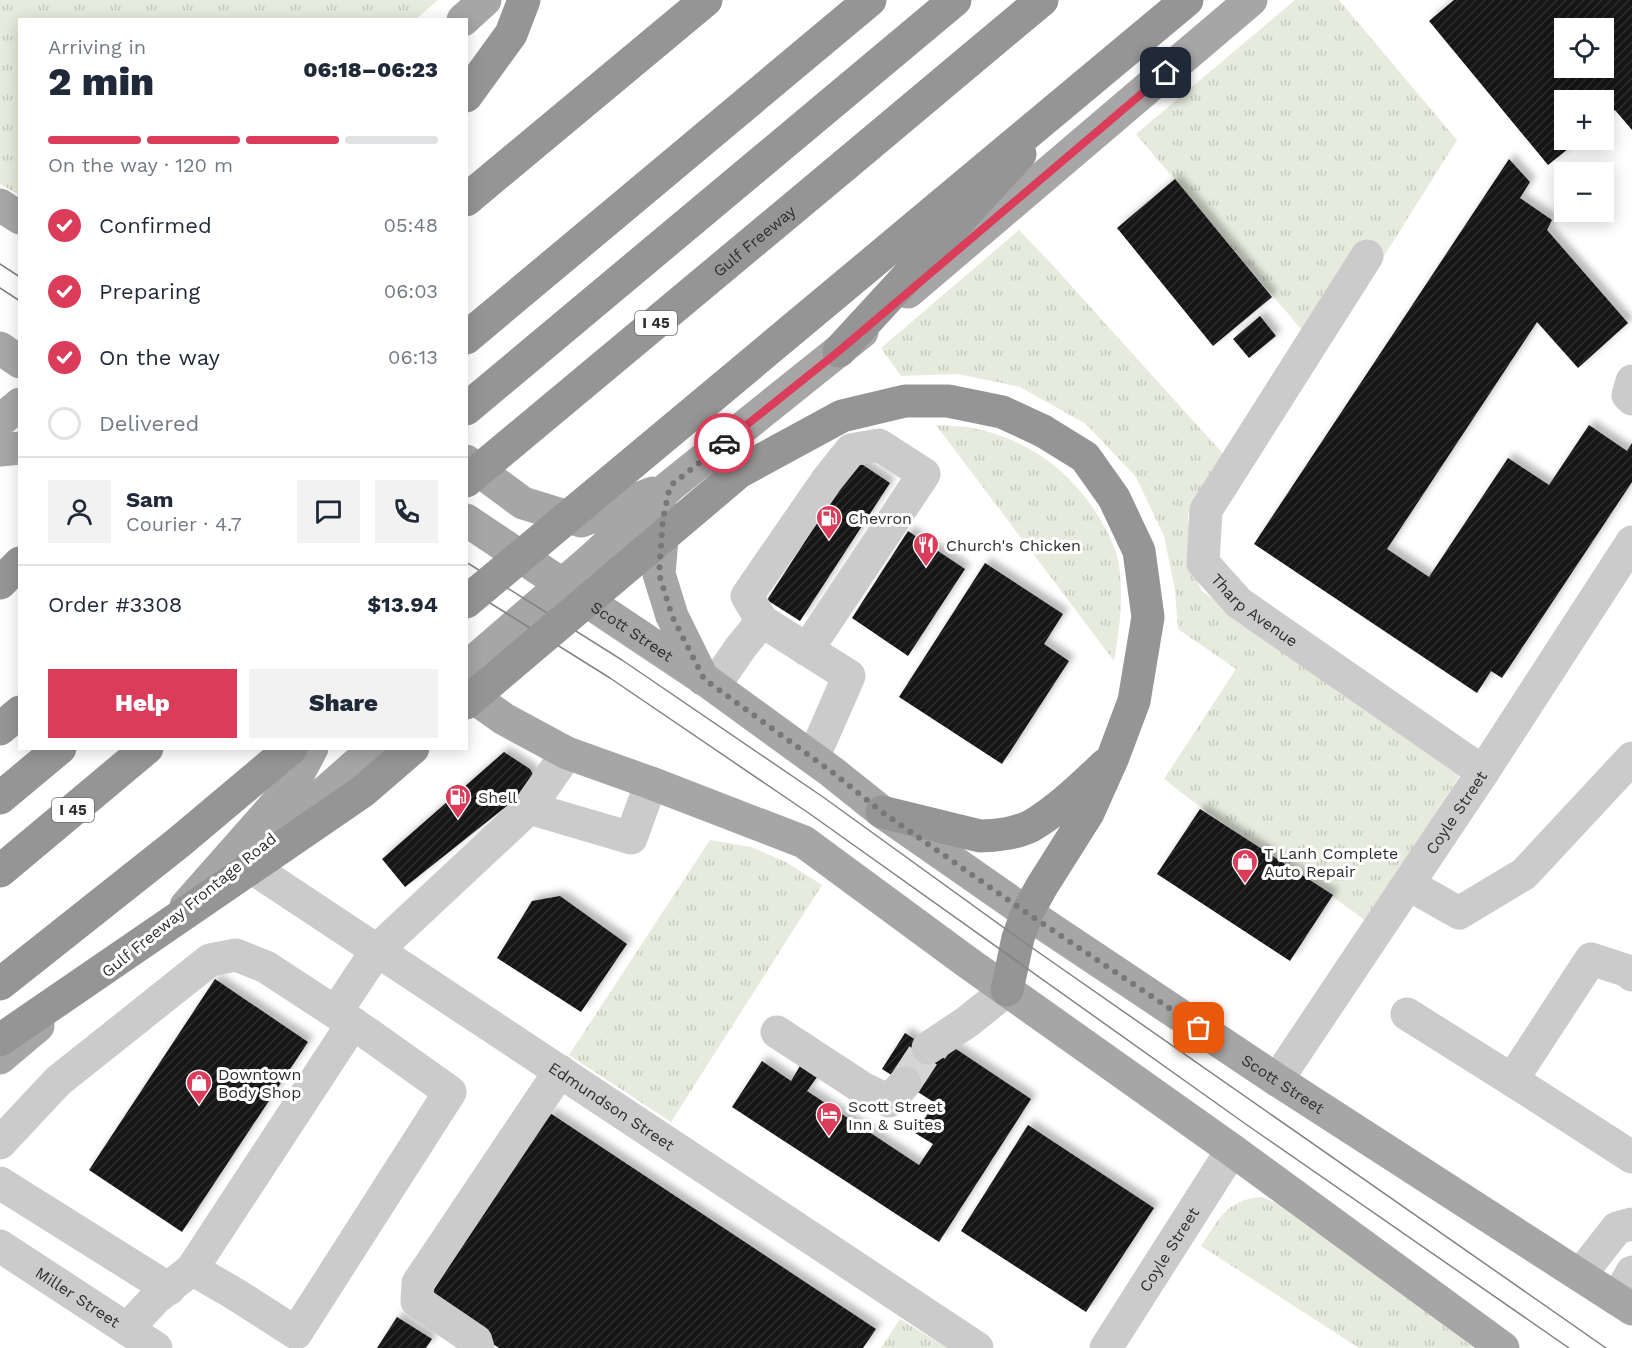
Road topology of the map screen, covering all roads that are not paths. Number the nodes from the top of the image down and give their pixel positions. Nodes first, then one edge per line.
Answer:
1 (484, 0) edge
2 (524, 0) edge
3 (706, 0) edge
4 (870, 0) edge
5 (955, 0) edge
6 (1042, 0) edge
7 (1161, 0) edge
8 (1187, 0) edge
9 (1251, 0) edge
10 (465, 18) edge
11 (468, 93) edge
12 (468, 198) edge
13 (0, 205) edge
14 (18, 217) edge
15 (1367, 256) dead end
16 (468, 336) edge
17 (0, 348) edge
18 (839, 351) junction
19 (18, 361) edge
20 (1632, 381) edge
21 (1632, 399) edge
22 (18, 407) edge
23 (468, 407) edge
24 (0, 421) edge
25 (18, 448) edge
26 (0, 450) edge
27 (468, 462) edge
28 (468, 480) edge
29 (670, 486) junction
30 (468, 521) edge
31 (1632, 542) edge
32 (18, 565) edge
33 (18, 575) edge
34 (0, 583) edge
35 (561, 584) junction
36 (0, 589) edge
37 (468, 600) edge
38 (762, 621) junction
39 (807, 650) junction
40 (468, 666) edge
41 (709, 683) junction
42 (468, 693) edge
43 (468, 701) edge
44 (18, 714) edge
45 (0, 729) edge
46 (58, 750) edge
47 (145, 750) edge
48 (289, 750) edge
49 (311, 750) edge
50 (373, 750) edge
51 (411, 750) edge
52 (567, 753) junction
53 (1113, 757) junction
54 (813, 758) junction
55 (1632, 758) edge
56 (1483, 772) junction
57 (651, 783) junction
58 (0, 798) edge
59 (529, 808) junction
60 (882, 812) junction
61 (245, 863) junction
62 (0, 871) edge
63 (1408, 884) junction
64 (1027, 913) junction
65 (175, 918) junction
66 (377, 950) junction
67 (1632, 975) edge
68 (0, 984) edge
69 (1007, 990) junction
70 (1407, 1014) dead end
71 (344, 1018) junction
72 (777, 1032) dead end
73 (0, 1040) edge
74 (928, 1048) tunnel mouth
75 (0, 1058) edge
76 (560, 1071) junction
77 (1277, 1080) junction
78 (1512, 1080) junction
79 (905, 1083) tunnel mouth
80 (0, 1143) edge
81 (1232, 1150) junction
82 (1632, 1157) edge
83 (0, 1183) edge
84 (1632, 1224) edge
85 (0, 1246) edge
86 (1580, 1275) junction
87 (180, 1279) junction
88 (1627, 1293) edge
89 (127, 1329) junction
90 (156, 1348) edge
91 (478, 1348) edge
92 (977, 1348) edge
93 (1106, 1348) edge
94 (1503, 1348) edge

1 - 10 main road
2 - 11 highway
3 - 12 highway
4 - 16 highway
5 - 23 highway
6 - 28 highway, Gulf Freeway / I 45, bridge
7 - 18 highway
8 - 37 highway, bridge
9 - 18 main road
13 - 14 main road
15 - 56 street, Tharp Avenue
17 - 19 main road
18 - 29 main road
20 - 21 street
22 - 24 main road
25 - 26 main road
27 - 29 main road
29 - 35 main road
29 - 41 main road
30 - 35 main road, Scott Street
31 - 56 street, Coyle Street
32 - 34 highway
33 - 36 highway
35 - 40 main road
35 - 41 main road, Scott Street
38 - 39 street
38 - 39 street
38 - 41 street
39 - 54 street
41 - 54 main road, Scott Street
42 - 52 main road
43 - 53 highway, bridge
44 - 45 highway
46 - 58 highway
47 - 62 highway, I 45
48 - 68 highway
49 - 65 main road
50 - 61 main road, Gulf Freeway Frontage Road
51 - 73 highway, bridge
52 - 57 main road
52 - 59 street
53 - 60 highway
53 - 64 highway
54 - 60 main road, Scott Street
55 - 63 street
56 - 63 street, Coyle Street
57 - 59 street
57 - 69 main road
59 - 66 street
60 - 64 main road, Scott Street
61 - 65 main road, Gulf Freeway Frontage Road
61 - 66 street, Edmundson Street
63 - 77 street, Coyle Street
64 - 69 highway
64 - 77 main road, Scott Street
65 - 75 main road, Gulf Freeway Frontage Road
66 - 71 street
66 - 76 street, Edmundson Street
67 - 78 street
69 - 74 street
69 - 81 main road
70 - 78 street
71 - 80 street
71 - 87 street
71 - 87 street
72 - 79 street
76 - 91 street
76 - 92 street, Edmundson Street
77 - 86 main road, Scott Street
78 - 82 street
81 - 93 street, Coyle Street
81 - 94 main road
83 - 87 street
84 - 86 street
85 - 89 street, Miller Street
86 - 88 main road, Scott Street
87 - 89 street
89 - 90 street, Miller Street

